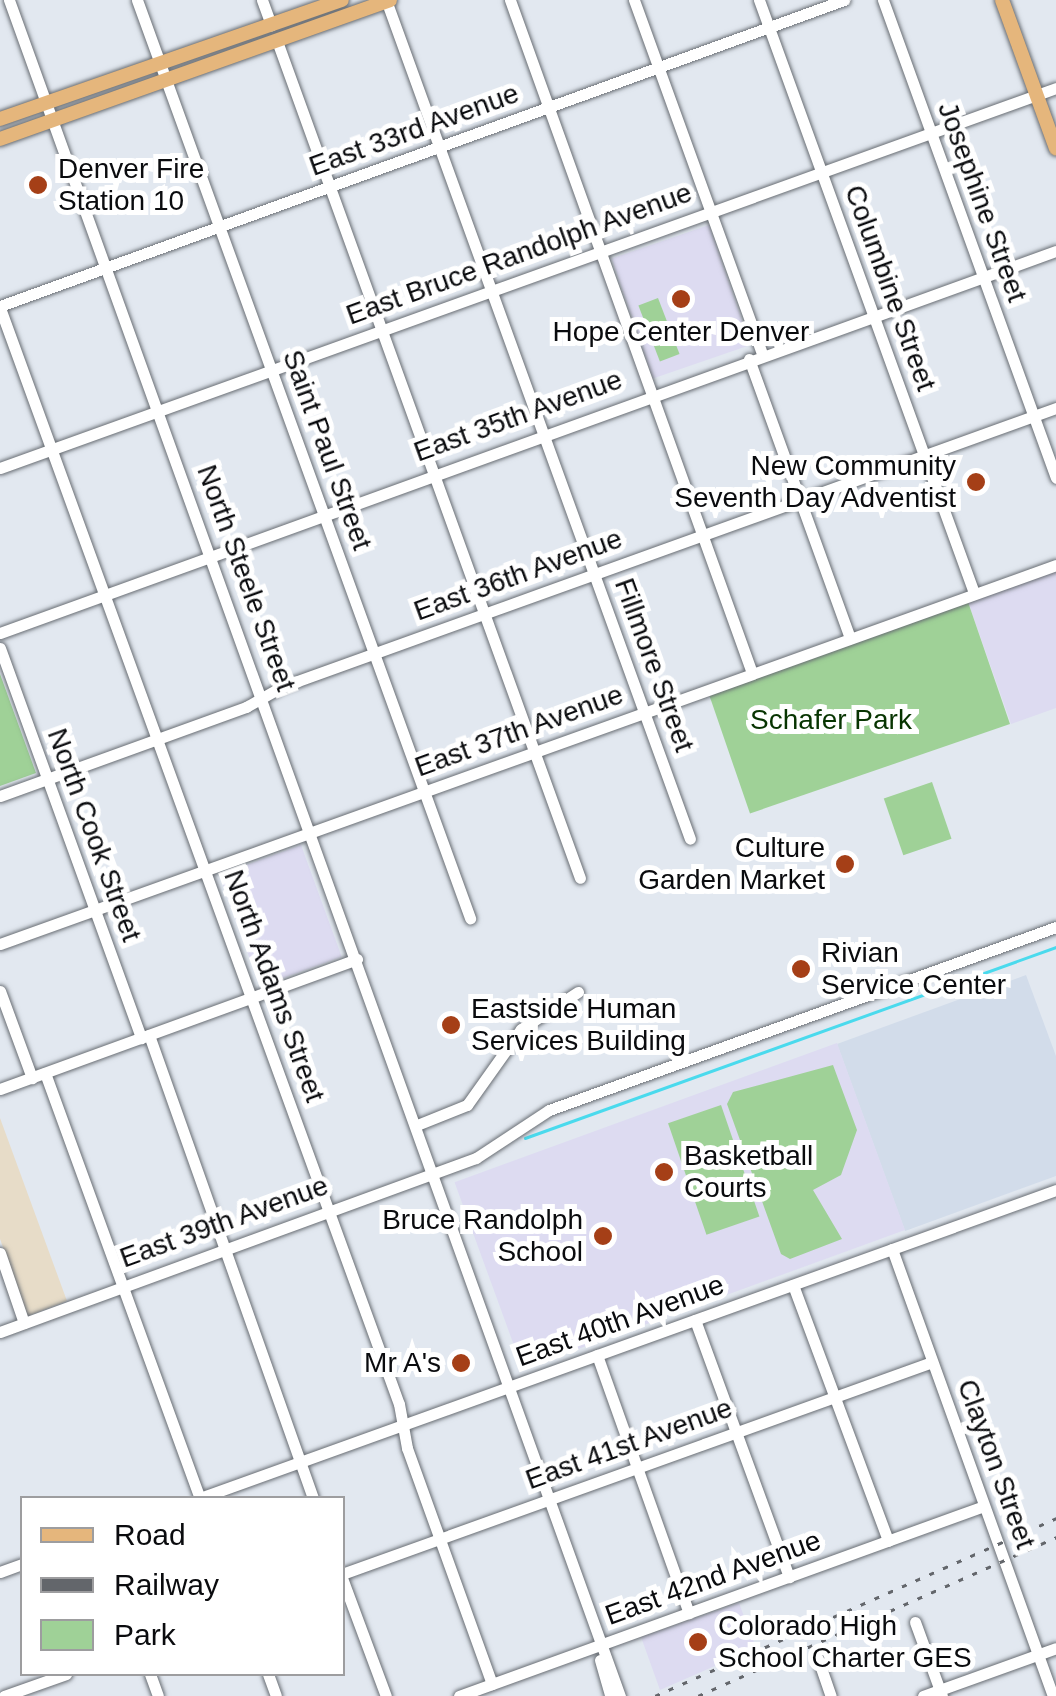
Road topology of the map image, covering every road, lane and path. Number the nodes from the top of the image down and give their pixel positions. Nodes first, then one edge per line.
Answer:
1 (9, 0) edge
2 (137, 0) edge
3 (262, 0) edge
4 (342, 0) edge
5 (387, 0) edge
6 (510, 0) edge
7 (634, 0) edge
8 (759, 0) edge
9 (844, 0) edge
10 (882, 0) edge
11 (1002, 0) edge
12 (271, 26) junction
13 (769, 27) junction
14 (276, 41) junction
15 (160, 65) junction
16 (658, 67) junction
17 (166, 81) junction
18 (1056, 88) edge
19 (1037, 95) junction
20 (48, 106) junction
21 (548, 108) junction
22 (0, 119) edge
23 (54, 121) junction
24 (930, 132) junction
25 (0, 139) edge
26 (439, 147) junction
27 (1056, 148) edge
28 (821, 171) junction
29 (328, 187) junction
30 (710, 211) junction
31 (220, 226) junction
32 (600, 251) junction
33 (1056, 251) edge
34 (107, 267) junction
35 (983, 276) junction
36 (491, 290) junction
37 (0, 307) edge
38 (873, 314) junction
39 (381, 330) junction
40 (762, 354) junction
41 (748, 359) junction
42 (272, 370) junction
43 (652, 394) junction
44 (1056, 408) edge
45 (159, 411) junction
46 (1034, 416) junction
47 (544, 433) junction
48 (52, 449) junction
49 (924, 454) junction
50 (0, 468) edge
51 (434, 473) junction
52 (1056, 478) edge
53 (799, 500) junction
54 (324, 513) junction
55 (702, 535) junction
56 (211, 554) junction
57 (1056, 564) edge
58 (595, 573) junction
59 (974, 593) junction
60 (105, 596) junction
61 (484, 613) junction
62 (0, 633) edge
63 (850, 638) junction
64 (0, 648) edge
65 (374, 653) junction
66 (752, 673) junction
67 (262, 697) junction
68 (645, 712) junction
69 (157, 738) junction
70 (534, 752) junction
71 (47, 779) junction
72 (424, 792) junction
73 (0, 796) edge
74 (311, 832) junction
75 (690, 839) dead end
76 (205, 871) junction
77 (580, 878) dead end
78 (95, 910) junction
79 (470, 918) dead end
80 (1056, 927) edge
81 (0, 944) edge
82 (357, 959) junction
83 (0, 990) edge
84 (578, 992) dead end
85 (251, 997) junction
86 (145, 1037) junction
87 (45, 1073) junction
88 (32, 1078) junction
89 (0, 1089) edge
90 (417, 1125) junction
91 (436, 1177) junction
92 (1056, 1190) edge
93 (330, 1211) junction
94 (225, 1248) junction
95 (892, 1249) junction
96 (0, 1254) edge
97 (793, 1284) junction
98 (122, 1286) junction
99 (695, 1320) junction
100 (24, 1322) junction
101 (0, 1332) edge
102 (597, 1356) junction
103 (932, 1362) junction
104 (505, 1388) junction
105 (835, 1397) junction
106 (402, 1426) junction
107 (736, 1432) junction
108 (302, 1462) junction
109 (638, 1468) junction
110 (199, 1496) edge
111 (206, 1496) edge
112 (313, 1496) edge
113 (545, 1501) junction
114 (984, 1506) junction
115 (440, 1539) junction
116 (888, 1541) junction
117 (345, 1575) edge
118 (789, 1577) junction
119 (345, 1584) edge
120 (688, 1613) junction
121 (916, 1622) dead end
122 (598, 1646) junction
123 (1056, 1648) edge
124 (1038, 1655) junction
125 (818, 1659) dead end
126 (62, 1676) edge
127 (492, 1684) junction
128 (36, 1690) edge
129 (941, 1693) edge
130 (4, 1696) edge
131 (386, 1696) edge
132 (459, 1696) edge
133 (610, 1696) edge
134 (620, 1696) edge
135 (831, 1696) edge
136 (923, 1696) edge
137 (1052, 1696) edge

1 - 20 street, North Steele Street
2 - 15 street, Saint Paul Street
3 - 12 street
4 - 12 main road
5 - 14 main road
5 - 26 street, Fillmore Street
6 - 21 street
7 - 16 street
8 - 13 street, Columbine Street
9 - 13 street, East 33rd Avenue
10 - 24 street, Josephine Street
11 - 19 main road
12 - 15 main road
13 - 16 street, East 33rd Avenue
13 - 28 street, Columbine Street
14 - 17 main road
14 - 29 street
15 - 17 street, Saint Paul Street
15 - 20 main road
16 - 21 street, East 33rd Avenue
16 - 30 street
17 - 23 main road
17 - 31 street, Saint Paul Street
18 - 19 street, East Bruce Randolph Avenue
19 - 24 street, East Bruce Randolph Avenue
19 - 27 main road
20 - 22 main road
20 - 23 street, North Steele Street
21 - 26 street, East 33rd Avenue
21 - 32 street
23 - 25 main road
23 - 34 street, North Steele Street
24 - 28 street, East Bruce Randolph Avenue
24 - 35 street, Josephine Street
26 - 29 street, East 33rd Avenue
26 - 36 street, Fillmore Street
28 - 30 street, East Bruce Randolph Avenue
28 - 38 street, Columbine Street
29 - 31 street, East 33rd Avenue
29 - 39 street
30 - 32 street, East Bruce Randolph Avenue
30 - 40 street
31 - 34 street, East 33rd Avenue
31 - 42 street, Saint Paul Street
32 - 36 street, East Bruce Randolph Avenue
32 - 43 street
33 - 35 street, East 35th Avenue
34 - 37 street, East 33rd Avenue
34 - 45 street, North Steele Street
35 - 38 street, East 35th Avenue
35 - 46 street, Josephine Street
36 - 39 street, East Bruce Randolph Avenue
36 - 47 street, Fillmore Street
37 - 48 street, North Adams Street
38 - 40 street, East 35th Avenue
38 - 49 street, Columbine Street
39 - 42 street, East Bruce Randolph Avenue
39 - 51 street
40 - 41 street, East 35th Avenue
41 - 43 street, East 35th Avenue
41 - 53 street
42 - 45 street, East Bruce Randolph Avenue
42 - 54 street, Saint Paul Street
43 - 47 street, East 35th Avenue
43 - 55 street
44 - 46 street, East 36th Avenue
45 - 48 street, East Bruce Randolph Avenue
45 - 56 street, North Steele Street
46 - 49 street, East 36th Avenue
46 - 52 street, Josephine Street
47 - 51 street, East 35th Avenue
47 - 58 street, Fillmore Street
48 - 50 street, East Bruce Randolph Avenue
48 - 60 street, North Adams Street
49 - 53 street, East 36th Avenue
49 - 59 street, Columbine Street
51 - 54 street, East 35th Avenue
51 - 61 street
53 - 55 street, East 36th Avenue
53 - 63 street
54 - 56 street, East 35th Avenue
54 - 65 street, Saint Paul Street
55 - 58 street, East 36th Avenue
55 - 66 street
56 - 60 street, East 35th Avenue
56 - 67 street, North Steele Street
57 - 59 street, East 37th Avenue
58 - 61 street, East 36th Avenue
58 - 68 street, Fillmore Street
59 - 63 street, East 37th Avenue
60 - 62 street, East 35th Avenue
60 - 69 street, North Adams Street
61 - 65 street, East 36th Avenue
61 - 70 street
63 - 66 street, East 37th Avenue
64 - 71 street, North Cook Street
65 - 67 street, East 36th Avenue
65 - 72 street, Saint Paul Street
66 - 68 street, East 37th Avenue
67 - 69 street, East 36th Avenue
67 - 74 street, North Steele Street
68 - 70 street, East 37th Avenue
68 - 75 street, Fillmore Street
69 - 71 street, East 36th Avenue
69 - 76 street, North Adams Street
70 - 72 street, East 37th Avenue
70 - 77 street
71 - 73 street, East 36th Avenue
71 - 78 street, North Cook Street
72 - 74 street, East 37th Avenue
72 - 79 street, Saint Paul Street
74 - 76 street, East 37th Avenue
74 - 82 street, North Steele Street
76 - 78 street, East 37th Avenue
76 - 85 street, North Adams Street
78 - 81 street, East 37th Avenue
78 - 86 street, North Cook Street
80 - 91 street, East 39th Avenue
82 - 85 street
82 - 90 street, North Steele Street
83 - 88 street
84 - 90 street
85 - 86 street
85 - 93 street, North Adams Street
86 - 87 street
86 - 94 street, North Cook Street
87 - 88 street
87 - 98 street
88 - 89 street
90 - 91 street, North Steele Street
91 - 93 street, East 39th Avenue
91 - 104 street, North Steele Street
92 - 95 street, East 40th Avenue
93 - 94 street, East 39th Avenue
93 - 106 street, North Adams Street
94 - 98 street, East 39th Avenue
94 - 108 street, North Cook Street
95 - 97 street, East 40th Avenue
95 - 103 street, Clayton Street
96 - 100 street
97 - 99 street, East 40th Avenue
97 - 105 street
98 - 100 street, East 39th Avenue
98 - 110 street
99 - 102 street, East 40th Avenue
99 - 107 street
100 - 101 street, East 39th Avenue
102 - 104 street, East 40th Avenue
102 - 109 street
103 - 105 street, East 41st Avenue
103 - 114 street, Clayton Street
104 - 106 street, East 40th Avenue
104 - 113 street, North Steele Street
105 - 107 street, East 41st Avenue
105 - 116 street
106 - 108 street, East 40th Avenue
106 - 115 street, North Adams Street
107 - 109 street, East 41st Avenue
107 - 118 street
108 - 111 street, East 40th Avenue
108 - 112 street, North Cook Street
109 - 113 street, East 41st Avenue
109 - 120 street
113 - 115 street, East 41st Avenue
113 - 122 street, North Steele Street
114 - 116 street, East 42nd Avenue
114 - 124 street, Clayton Street
115 - 117 street, East 41st Avenue
115 - 127 street, North Adams Street
116 - 118 street, East 42nd Avenue
118 - 120 street, East 42nd Avenue
119 - 131 street
120 - 122 street, East 42nd Avenue
121 - 129 street
122 - 127 street, East 42nd Avenue
122 - 133 street, North Steele Street
122 - 134 street, North Steele Street
123 - 124 street
124 - 129 street
124 - 137 street, Clayton Street
125 - 135 street
126 - 128 street
127 - 132 street, East 42nd Avenue
128 - 130 street
129 - 136 street

